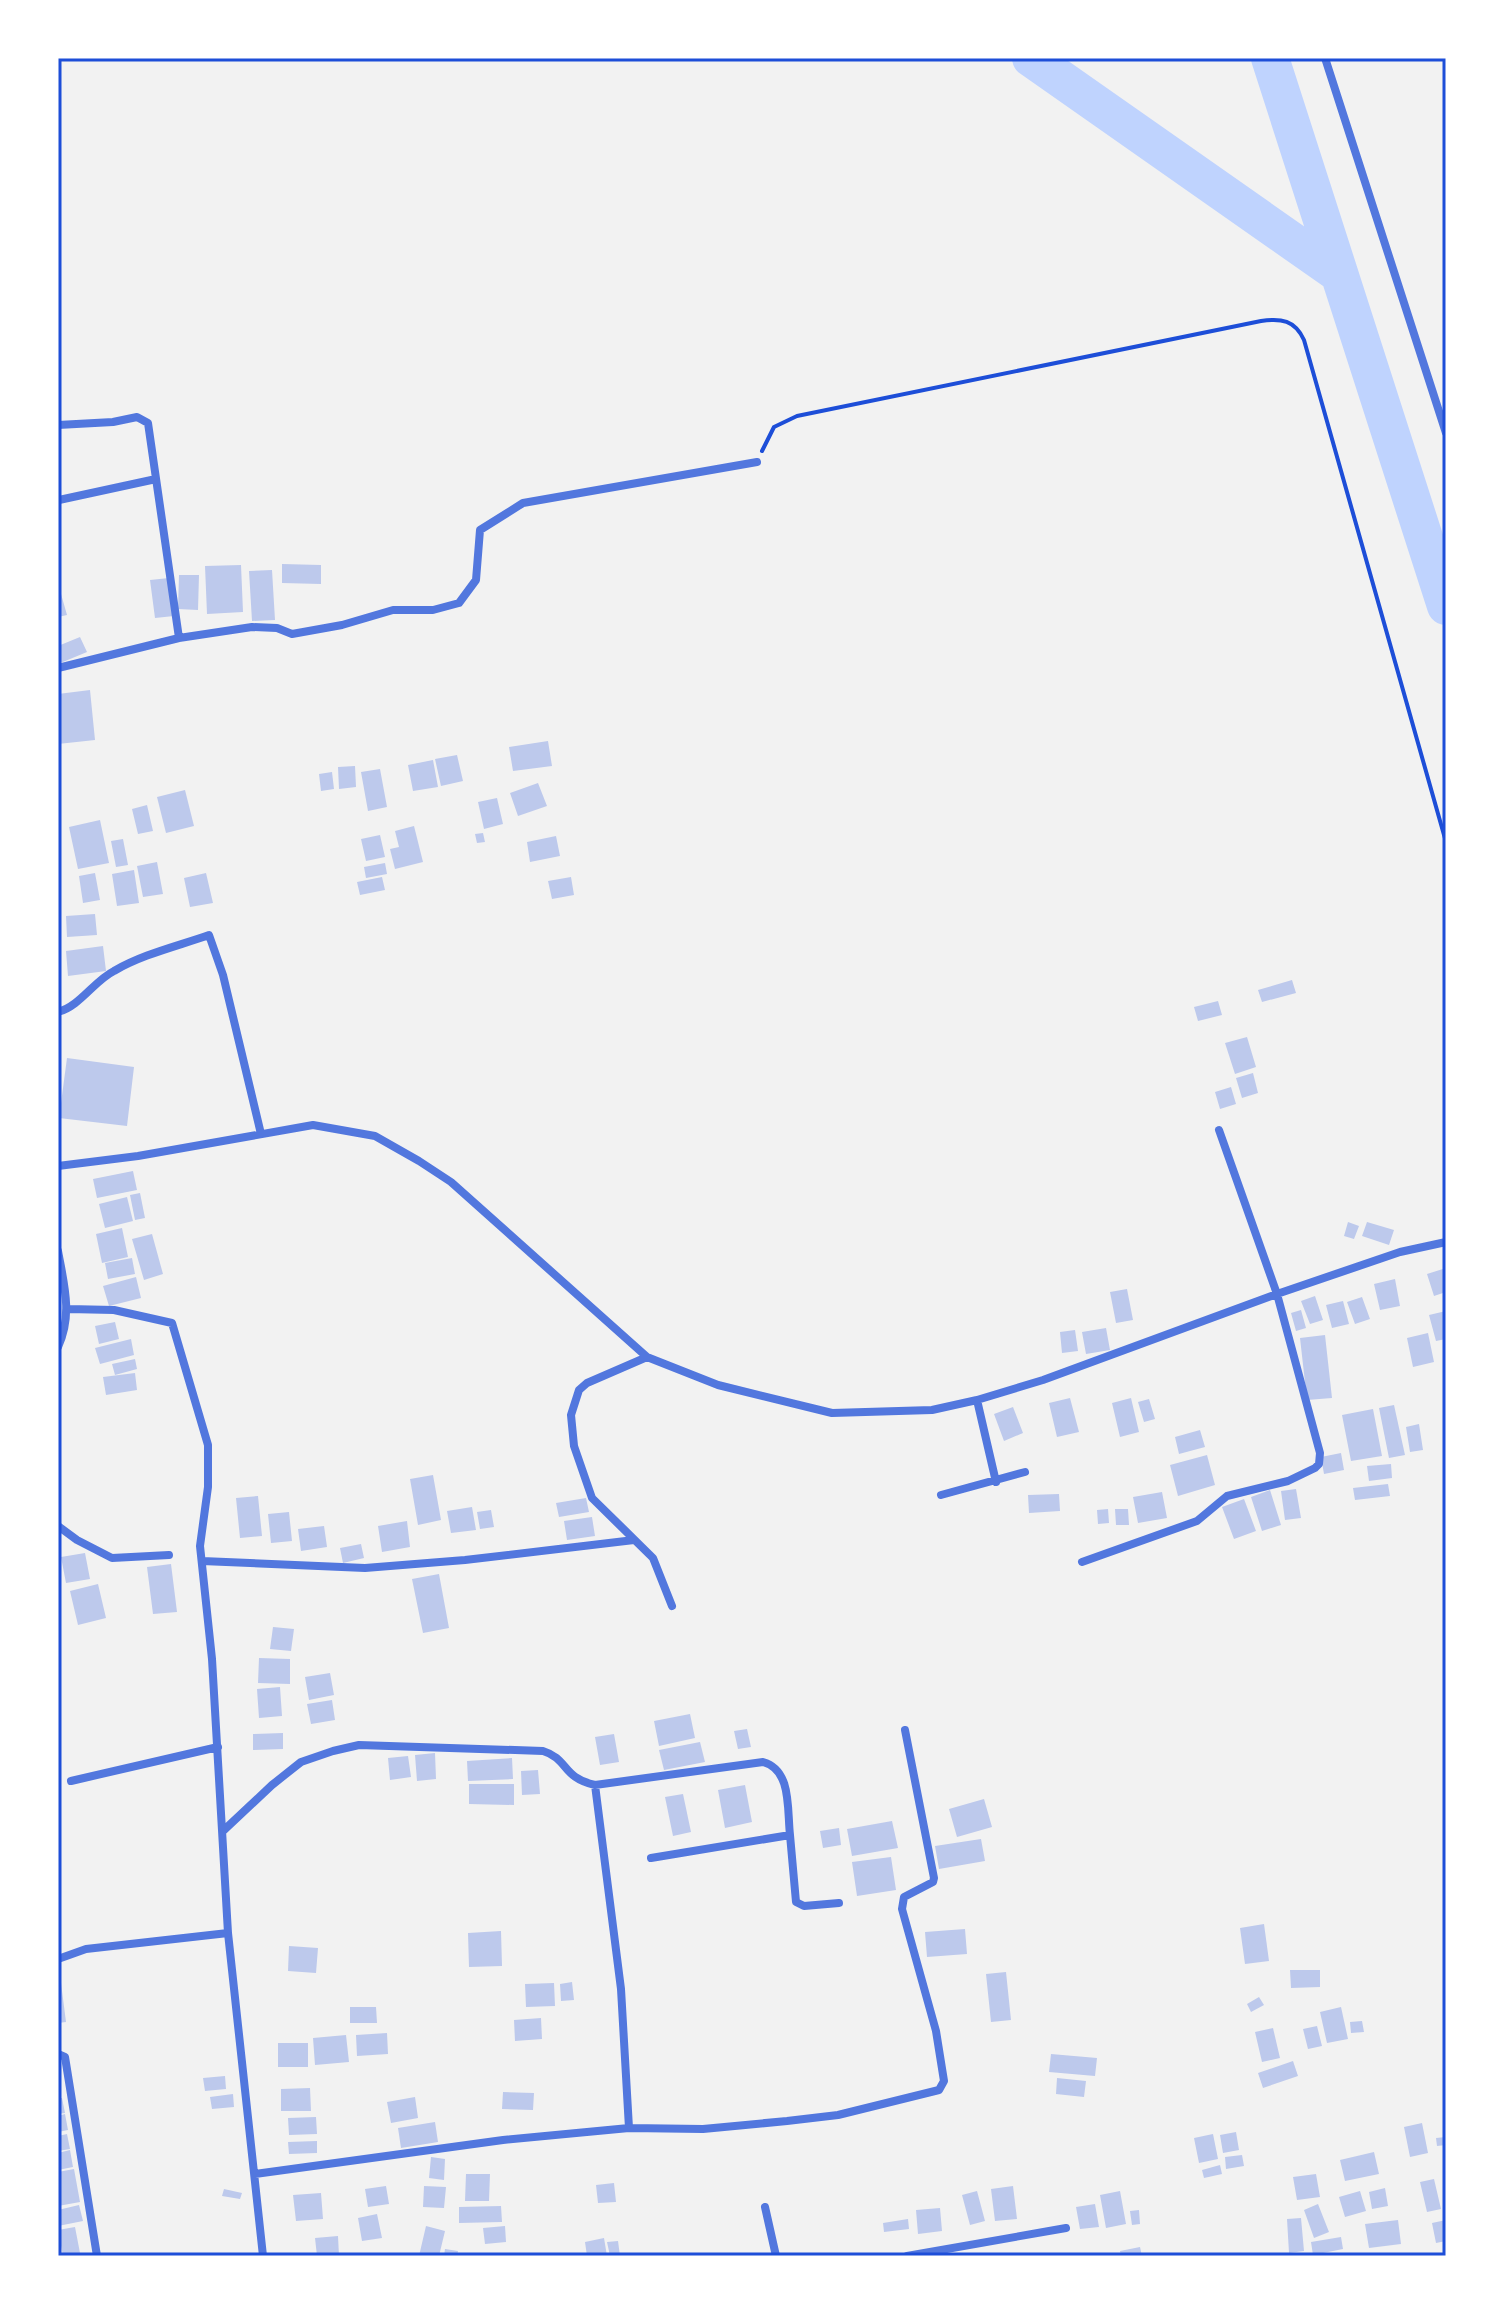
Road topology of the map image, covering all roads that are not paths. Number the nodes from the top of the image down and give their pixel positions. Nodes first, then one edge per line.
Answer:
1 (1325, 58) edge
2 (58, 425) edge
3 (1446, 433) edge
4 (757, 462) road end
5 (156, 479) junction
6 (59, 500) edge
7 (179, 638) junction
8 (58, 668) edge
9 (58, 1012) edge
10 (1219, 1130) dead end
11 (261, 1134) junction
12 (58, 1166) edge
13 (1446, 1242) edge
14 (58, 1251) edge
15 (1277, 1294) junction
16 (68, 1309) junction
17 (58, 1347) edge
18 (647, 1357) junction
19 (977, 1400) junction
20 (1025, 1472) dead end
21 (996, 1482) junction
22 (941, 1495) dead end
23 (58, 1526) edge
24 (634, 1540) junction
25 (169, 1555) dead end
26 (202, 1561) junction
27 (1082, 1562) dead end
28 (672, 1606) dead end
29 (905, 1730) dead end
30 (218, 1747) junction
31 (71, 1781) dead end
32 (595, 1785) junction
33 (223, 1831) junction
34 (790, 1835) junction
35 (651, 1858) dead end
36 (839, 1903) dead end
37 (228, 1933) junction
38 (58, 1959) edge
39 (58, 2054) edge
40 (629, 2128) junction
41 (255, 2174) junction
42 (765, 2207) dead end
43 (1066, 2228) dead end
44 (97, 2256) edge
45 (263, 2256) edge
46 (776, 2256) edge
47 (907, 2256) edge

1 - 3 street
2 - 5 street
4 - 7 street
5 - 6 street
5 - 7 street
7 - 8 street
9 - 11 street
10 - 15 street
11 - 12 street
11 - 18 street
13 - 15 street
14 - 16 street
15 - 19 street
15 - 27 street
16 - 17 street
16 - 26 street
18 - 19 street
18 - 24 street
19 - 21 street
20 - 21 street
21 - 22 street
23 - 25 street
24 - 26 street
24 - 28 street
26 - 30 street
29 - 40 street
30 - 31 street
30 - 33 street
32 - 33 street
32 - 34 street
32 - 40 street
33 - 37 street
34 - 35 street
34 - 36 street
37 - 38 street
37 - 41 street
39 - 44 street
40 - 41 street
41 - 45 street
42 - 46 street
43 - 47 street

